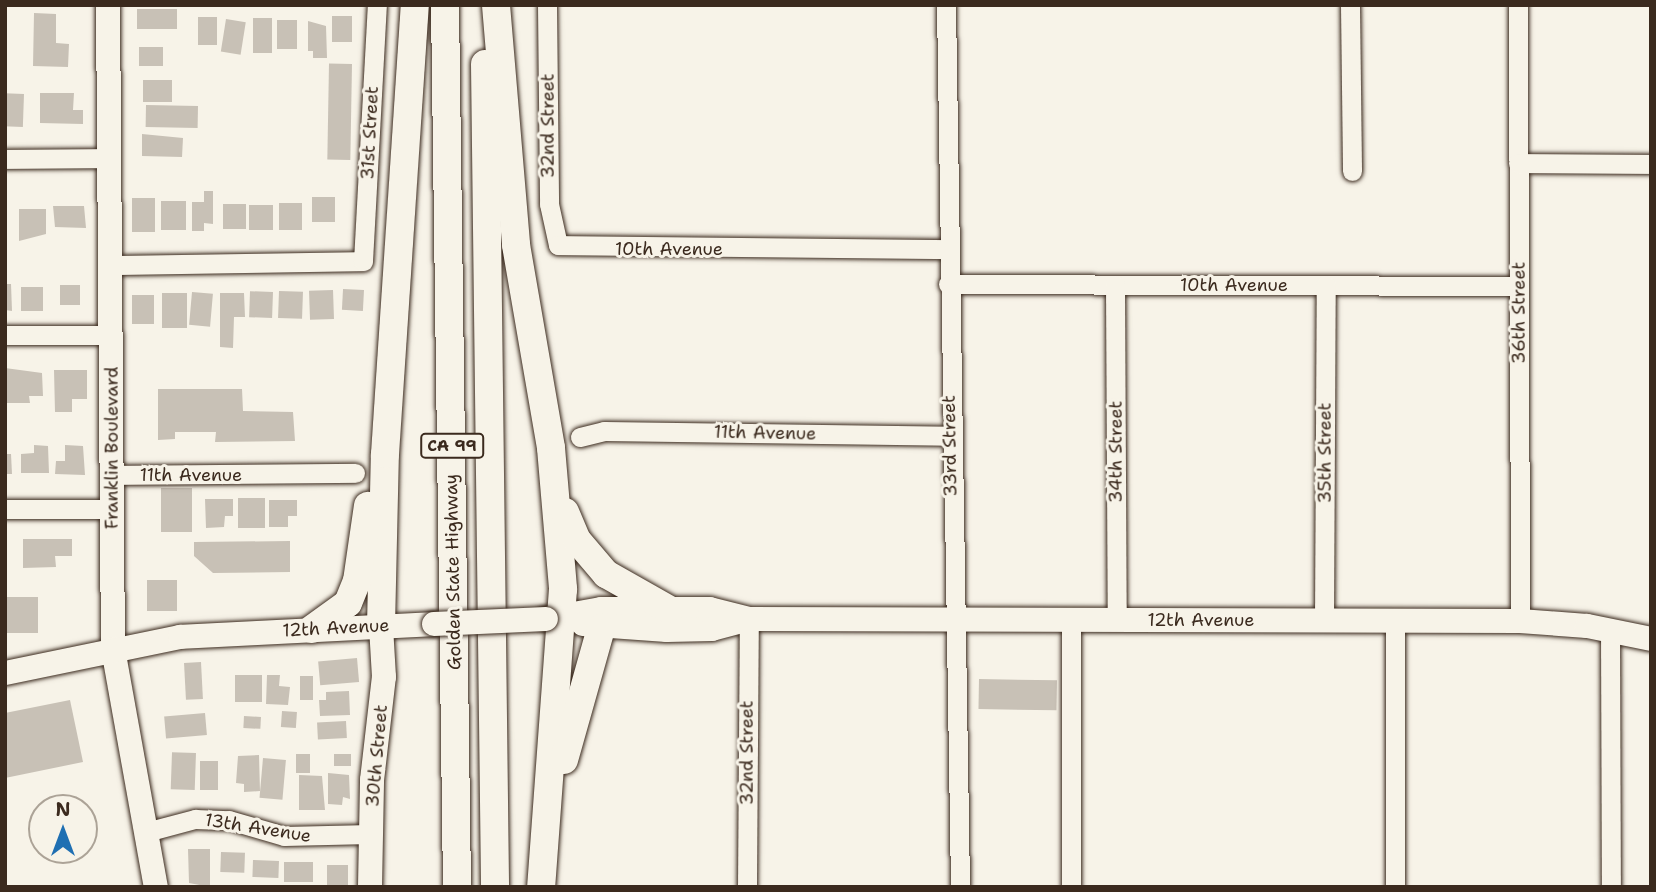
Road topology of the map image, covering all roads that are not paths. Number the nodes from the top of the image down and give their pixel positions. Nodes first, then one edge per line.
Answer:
1 (108, 5) edge
2 (377, 5) edge
3 (415, 5) edge
4 (445, 5) edge
5 (485, 5) edge
6 (496, 5) edge
7 (547, 5) edge
8 (946, 5) edge
9 (1350, 5) edge
10 (1518, 5) edge
11 (110, 158) junction
12 (5, 159) edge
13 (1518, 163) junction
14 (1651, 164) edge
15 (1352, 171) dead end
16 (558, 245) joint
17 (948, 249) junction
18 (111, 265) junction
19 (948, 284) junction
20 (1115, 285) junction
21 (1326, 285) junction
22 (1518, 286) junction
23 (5, 335) edge
24 (111, 335) junction
25 (950, 436) junction
26 (580, 437) dead end
27 (385, 454) junction
28 (355, 473) dead end
29 (111, 475) junction
30 (556, 485) junction
31 (5, 509) edge
32 (112, 509) junction
33 (668, 609) junction
34 (553, 619) junction
35 (749, 619) junction
36 (954, 619) junction
37 (1071, 620) junction
38 (1117, 620) junction
39 (1324, 621) junction
40 (1395, 621) junction
41 (1520, 621) junction
42 (392, 626) junction
43 (601, 628) junction
44 (312, 629) junction
45 (1610, 630) junction
46 (1651, 639) edge
47 (113, 649) junction
48 (5, 673) edge
49 (546, 830) junction
50 (146, 832) junction
51 (371, 834) junction
52 (156, 887) edge
53 (370, 887) edge
54 (457, 887) edge
55 (495, 887) edge
56 (541, 887) edge
57 (747, 887) edge
58 (960, 887) edge
59 (1071, 887) edge
60 (1395, 887) edge
61 (1611, 887) edge

1 - 11 main road, Franklin Boulevard
2 - 18 street, 31st Street
3 - 27 highway
4 - 54 highway, Golden State Highway / CA 99
5 - 55 highway, CA 99
6 - 30 highway
7 - 16 street, 32nd Street
8 - 17 street, 33rd Street
9 - 15 street
10 - 13 street, 36th Street
11 - 12 street
11 - 18 main road, Franklin Boulevard
13 - 14 street
13 - 22 street, 36th Street
16 - 17 street, 10th Avenue
17 - 19 street, 33rd Street
18 - 24 main road, Franklin Boulevard
19 - 20 street, 10th Avenue
19 - 25 street, 33rd Street
20 - 21 street, 10th Avenue
20 - 38 street, 34th Street
21 - 22 street, 10th Avenue
21 - 39 street, 35th Street
22 - 41 street, 36th Street
23 - 24 street
24 - 29 main road, Franklin Boulevard
25 - 26 street, 11th Avenue
25 - 36 street, 33rd Street
27 - 42 highway
27 - 44 highway
28 - 29 street, 11th Avenue
29 - 32 main road, Franklin Boulevard
30 - 33 highway
30 - 34 highway
31 - 32 street
32 - 47 main road, Franklin Boulevard
33 - 34 main road, 12th Avenue
33 - 35 main road, 12th Avenue
34 - 42 main road, 12th Avenue, bridge
34 - 43 main road, 12th Avenue
34 - 49 highway
35 - 36 main road, 12th Avenue
35 - 43 main road, 12th Avenue
35 - 57 street, 32nd Street
36 - 37 main road, 12th Avenue
36 - 58 street, 33rd Street
37 - 38 main road, 12th Avenue
37 - 59 street
38 - 39 main road, 12th Avenue
39 - 40 main road, 12th Avenue
40 - 41 main road, 12th Avenue
40 - 60 street
41 - 45 main road, 12th Avenue
42 - 44 main road, 12th Avenue
42 - 51 main road, 30th Street
43 - 49 highway
44 - 47 main road, 12th Avenue
45 - 46 main road, 12th Avenue
45 - 61 street
47 - 48 main road, 12th Avenue
47 - 50 main road, Franklin Boulevard
49 - 56 highway
50 - 51 street, 13th Avenue
50 - 52 main road, Franklin Boulevard
51 - 53 main road, 30th Street

